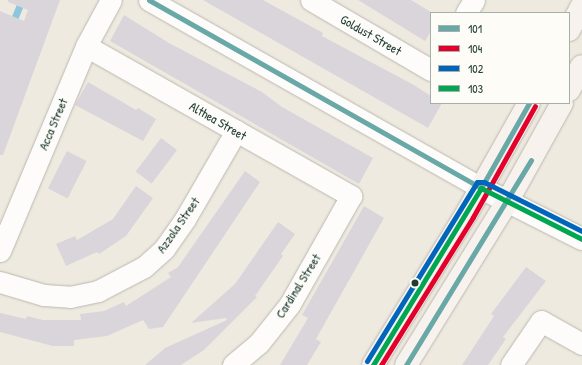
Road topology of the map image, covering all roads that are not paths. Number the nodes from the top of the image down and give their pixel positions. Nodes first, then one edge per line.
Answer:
1 (112, 0) edge
2 (149, 0) edge
3 (311, 0) edge
4 (474, 0) edge
5 (582, 6) edge
6 (467, 12) edge
7 (570, 28) edge
8 (86, 46) junction
9 (582, 66) edge
10 (430, 69) edge
11 (570, 88) edge
12 (528, 104) edge
13 (561, 104) edge
14 (236, 131) junction
15 (481, 188) junction
16 (351, 196) joint
17 (507, 202) junction
18 (582, 239) edge
19 (0, 251) edge
20 (0, 282) edge
21 (582, 344) edge
22 (233, 365) edge
23 (373, 365) edge
24 (406, 365) edge
25 (511, 365) edge

1 - 8 street, Acca Street
2 - 15 street
3 - 10 street, Goldust Street
4 - 6 street
5 - 7 main road
8 - 14 street, Althea Street
8 - 19 street, Acca Street
9 - 11 main road
12 - 15 main road
13 - 17 main road
14 - 16 street, Althea Street
14 - 20 street, Azzola Street
15 - 17 street
15 - 23 main road
16 - 22 street, Cardinal Street
17 - 18 street
17 - 24 main road
21 - 25 street

